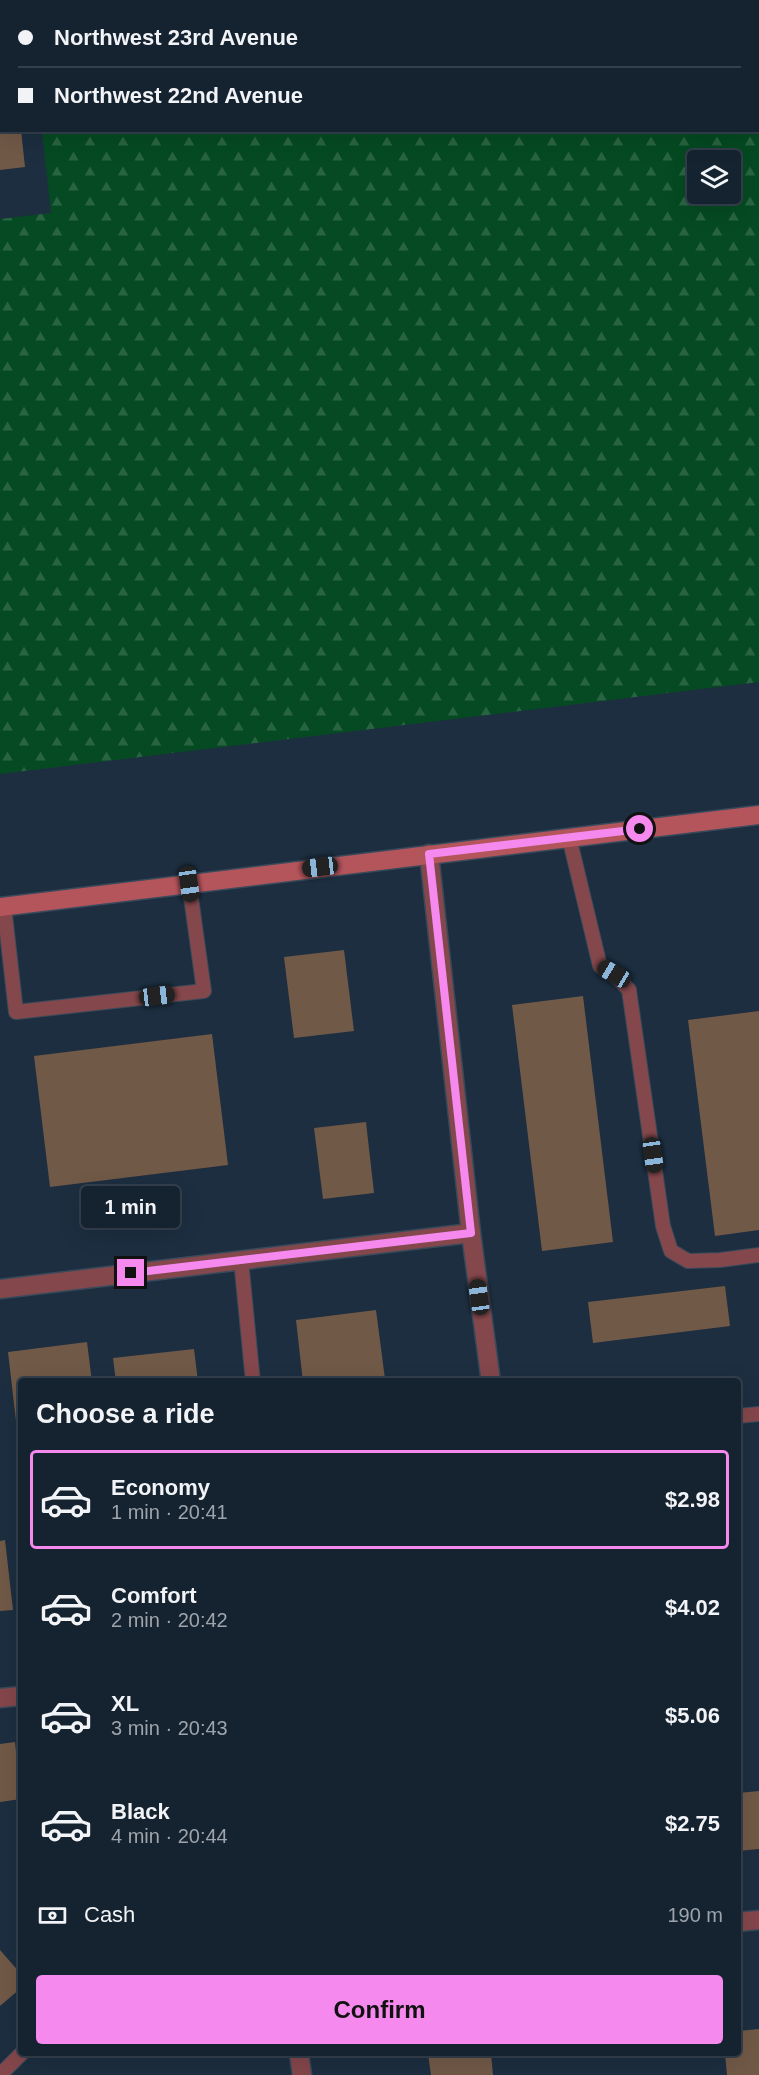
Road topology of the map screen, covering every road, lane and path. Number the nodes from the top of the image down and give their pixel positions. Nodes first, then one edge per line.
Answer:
1 (759, 815) edge
2 (569, 837) junction
3 (429, 854) junction
4 (189, 884) junction
5 (2, 906) edge
6 (471, 1233) junction
7 (759, 1255) edge
8 (241, 1260) junction
9 (0, 1289) edge
10 (253, 1378) edge
11 (489, 1378) edge
12 (759, 1414) edge
13 (741, 1416) edge
14 (18, 1696) edge
15 (0, 1698) edge
16 (759, 1920) edge
17 (741, 1922) edge
18 (19, 2056) edge
19 (299, 2056) edge
20 (0, 2074) edge
21 (302, 2075) edge

1 - 2 main road
2 - 3 main road
2 - 7 lane
3 - 4 main road
3 - 6 street
4 - 5 main road
4 - 5 lane
6 - 8 street
6 - 11 street
8 - 9 street
8 - 10 lane
12 - 13 lane
14 - 15 street
16 - 17 street
18 - 20 lane
19 - 21 street

